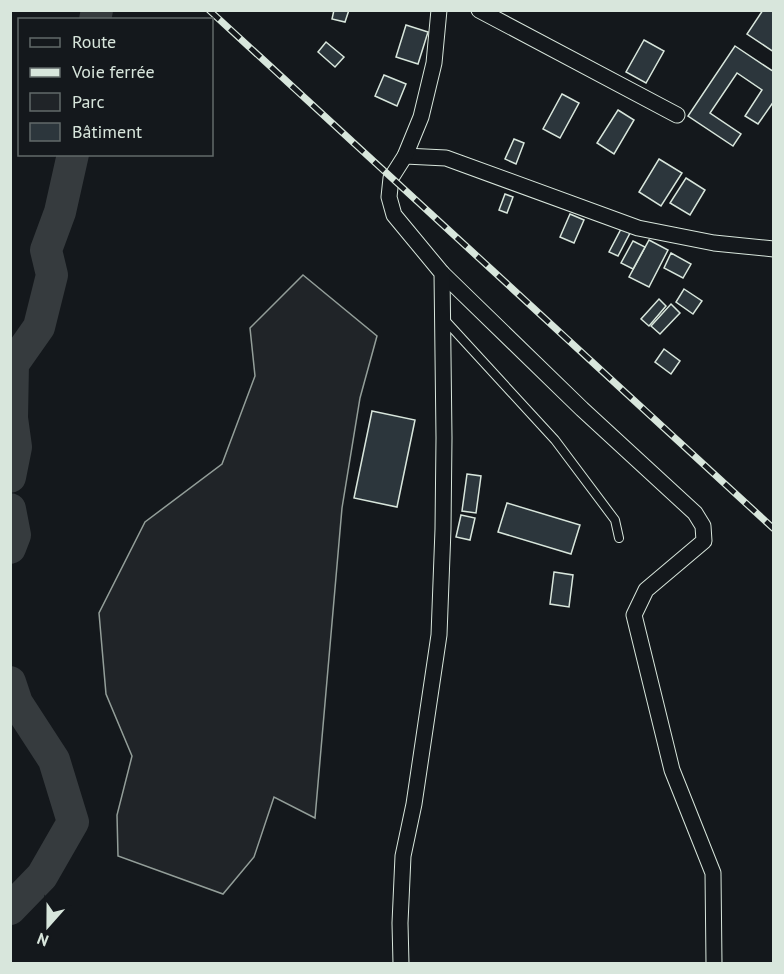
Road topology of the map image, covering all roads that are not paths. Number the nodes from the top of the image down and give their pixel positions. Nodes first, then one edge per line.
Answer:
1 (440, 10) edge
2 (479, 10) edge
3 (677, 115) dead end
4 (405, 156) junction
5 (774, 249) edge
6 (442, 273) junction
7 (442, 316) junction
8 (619, 538) dead end
9 (401, 963) edge
10 (714, 963) edge

1 - 4 street
2 - 3 street
4 - 5 street
4 - 6 street
6 - 7 street
6 - 10 street
7 - 8 lane
7 - 9 street

